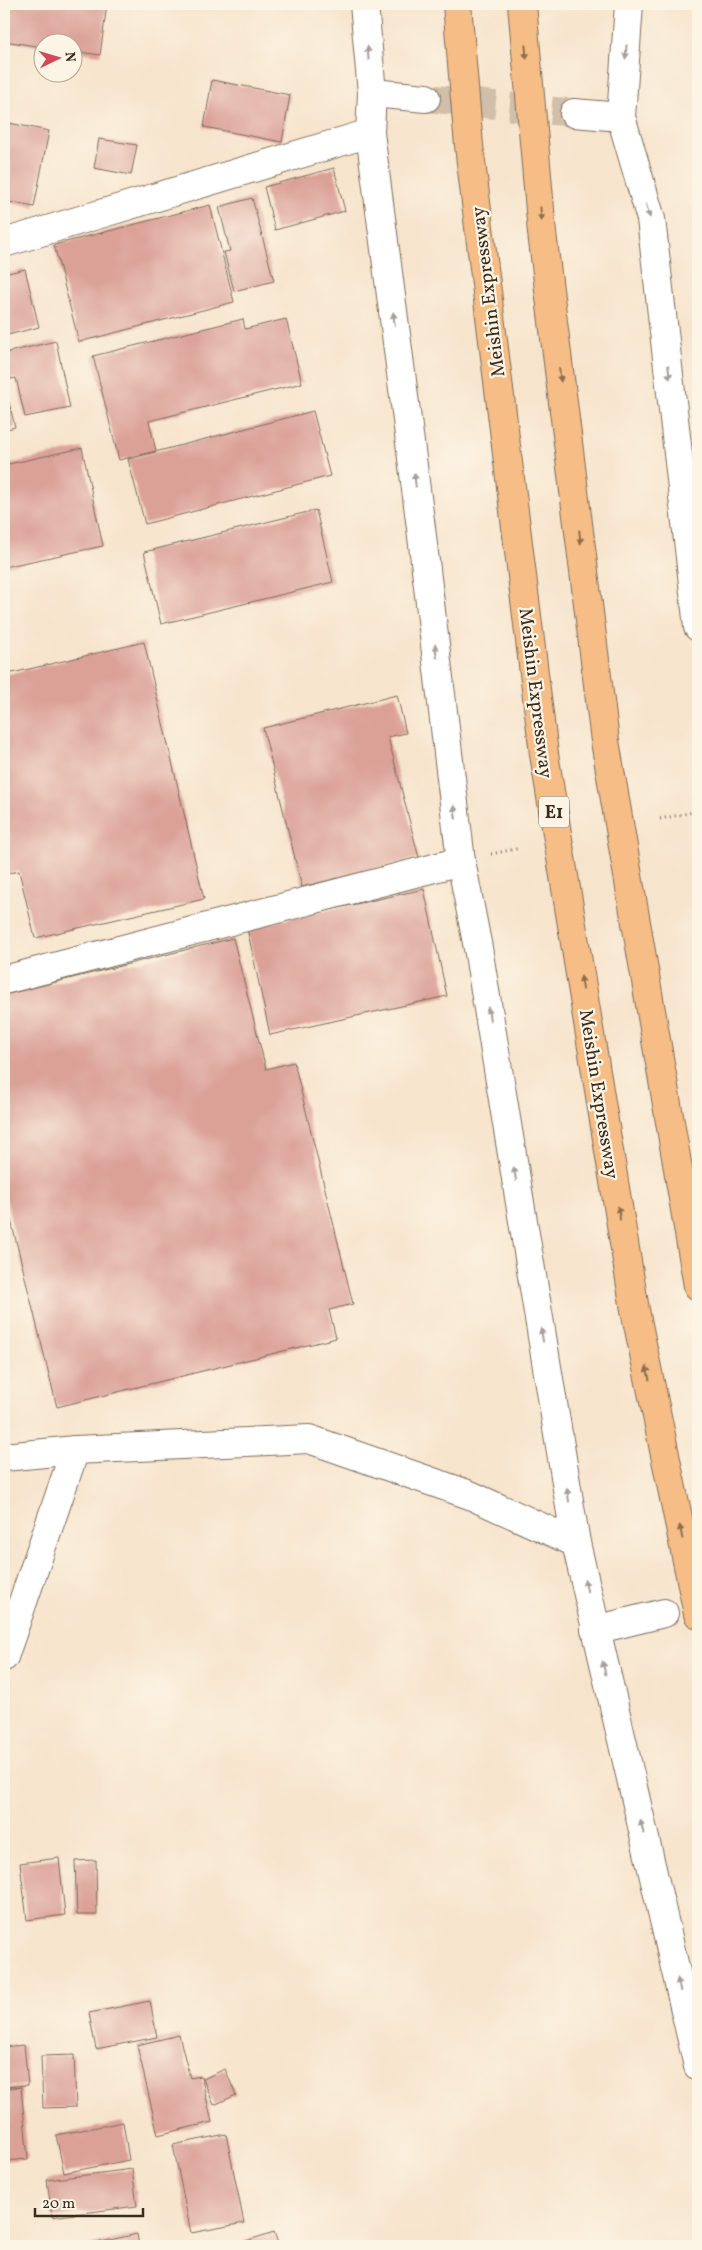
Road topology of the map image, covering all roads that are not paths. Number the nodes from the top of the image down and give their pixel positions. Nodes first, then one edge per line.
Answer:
1 (364, 4) edge
2 (456, 4) edge
3 (522, 4) edge
4 (629, 4) edge
5 (372, 93) junction
6 (426, 98) tunnel mouth
7 (574, 113) tunnel mouth
8 (621, 117) junction
9 (370, 133) junction
10 (4, 242) edge
11 (698, 627) edge
12 (461, 861) junction
13 (4, 980) edge
14 (698, 1286) edge
15 (74, 1450) junction
16 (4, 1458) edge
17 (576, 1543) junction
18 (664, 1614) dead end
19 (698, 1614) edge
20 (595, 1630) junction
21 (4, 1657) edge
22 (698, 2066) edge

5 -> 1 street
19 -> 2 highway, Meishin Expressway / E1
3 -> 14 highway
4 -> 8 street
5 - 6 street
5 - 9 street
7 - 8 street
8 -> 11 street
9 - 10 street
12 -> 9 street
12 - 13 street
17 -> 12 street
15 - 16 street
15 - 17 street
15 - 21 street
20 -> 17 street
18 - 20 street
22 -> 20 street

